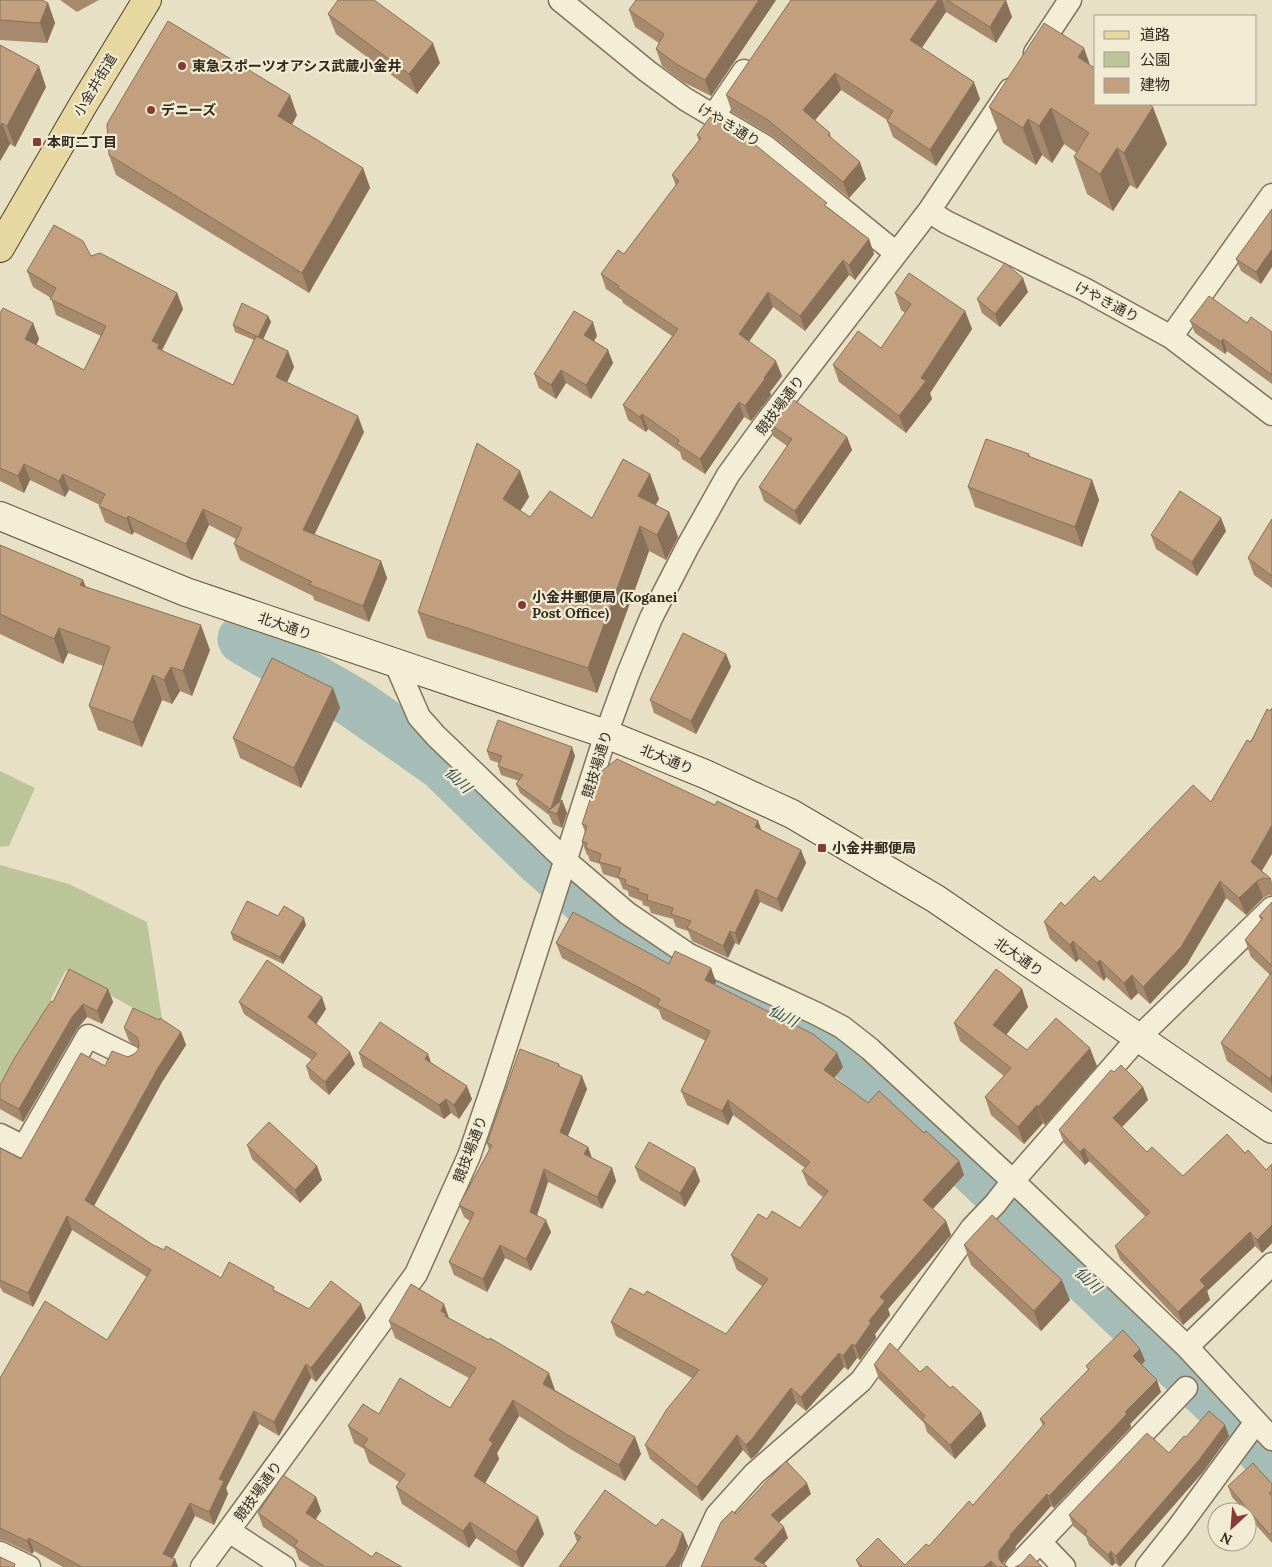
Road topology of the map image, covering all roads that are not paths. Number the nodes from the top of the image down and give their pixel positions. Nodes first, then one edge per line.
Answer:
1 (147, 0) edge
2 (560, 0) edge
3 (1070, 0) edge
4 (757, 51) edge
5 (714, 115) junction
6 (1272, 195) edge
7 (929, 211) junction
8 (0, 248) edge
9 (896, 253) junction
10 (1171, 337) junction
11 (1272, 414) edge
12 (0, 516) edge
13 (396, 664) junction
14 (606, 734) junction
15 (566, 861) junction
16 (1272, 908) edge
17 (1138, 1038) junction
18 (131, 1057) edge
19 (1272, 1129) edge
20 (0, 1135) edge
21 (1005, 1190) junction
22 (1272, 1264) edge
23 (1187, 1347) junction
24 (1186, 1388) dead end
25 (1256, 1422) junction
26 (1272, 1439) edge
27 (229, 1531) junction
28 (1040, 1542) junction
29 (0, 1553) edge
30 (29, 1567) edge
31 (202, 1567) edge
32 (284, 1567) edge
33 (693, 1567) edge
34 (1016, 1567) edge
35 (1064, 1567) edge
36 (1147, 1567) edge

1 - 8 main road, 小金井街道
2 - 5 street, けやき通り
3 - 7 street, 競技場通り
4 - 5 street
5 - 9 street, けやき通り
6 - 10 street
7 - 9 street, 競技場通り
7 - 10 street, けやき通り
9 - 14 street, 競技場通り
10 - 11 street, けやき通り
12 - 13 street, 北大通り
13 - 14 street, 北大通り
13 - 15 street
14 - 15 street, 競技場通り
14 - 17 street, 北大通り
15 - 21 street
15 - 27 street, 競技場通り
16 - 17 street
17 - 19 street, 北大通り
17 - 21 street
18 - 20 street
21 - 23 street
21 - 33 street
22 - 23 street
23 - 25 street
24 - 28 street
25 - 26 street
25 - 36 street
27 - 31 street, 競技場通り
27 - 32 street
28 - 34 street
28 - 35 street
29 - 30 street

